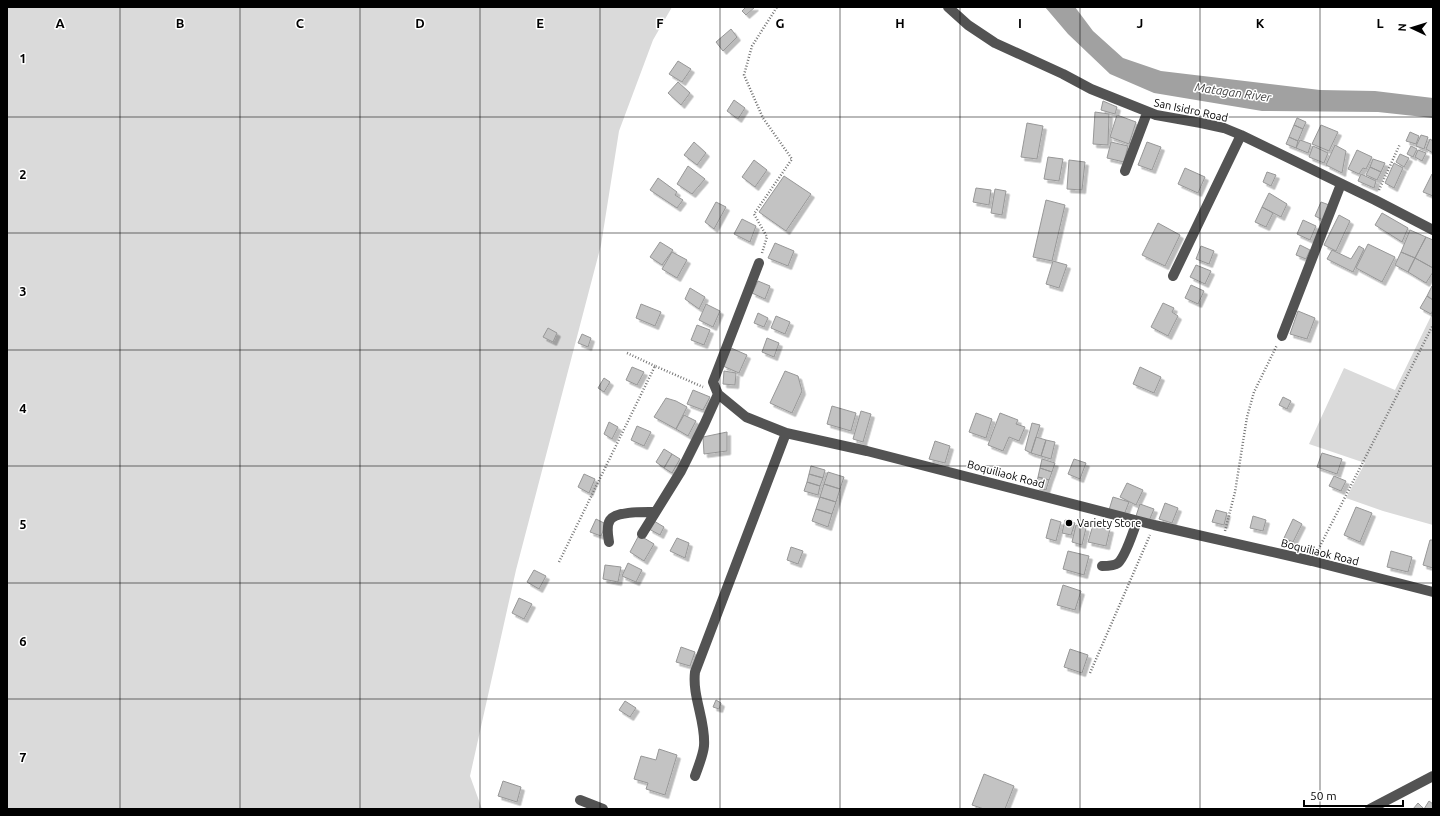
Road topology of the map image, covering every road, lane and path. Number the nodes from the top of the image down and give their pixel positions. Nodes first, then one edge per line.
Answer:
1 (777, 7) edge
2 (948, 7) edge
3 (1147, 113) junction
4 (1241, 135) junction
5 (1400, 144) dead end
6 (1125, 171) dead end
7 (1342, 184) junction
8 (1374, 200) junction
9 (1433, 230) edge
10 (759, 263) joint
11 (1173, 276) dead end
12 (1433, 325) edge
13 (1282, 336) joint
14 (627, 353) dead end
15 (655, 366) junction
16 (718, 394) junction
17 (786, 433) junction
18 (655, 512) junction
19 (1138, 521) junction
20 (1154, 525) junction
21 (642, 534) dead end
22 (609, 542) dead end
23 (1223, 542) junction
24 (1312, 561) junction
25 (559, 562) dead end
26 (1102, 566) dead end
27 (1433, 592) edge
28 (1090, 673) dead end
29 (696, 776) dead end
30 (1433, 776) edge
31 (580, 800) dead end
32 (1372, 808) edge
33 (603, 809) edge

1 - 10 path
2 - 3 street, San Isidro Road
3 - 4 street, San Isidro Road
3 - 6 street
4 - 7 street, San Isidro Road
4 - 11 street
5 - 8 path
7 - 8 street, San Isidro Road
7 - 13 street
8 - 9 street, San Isidro Road
10 - 16 street
12 - 24 path
13 - 23 path
14 - 15 path
15 - 16 path
15 - 25 path
16 - 17 street, Boquiliaok Road
16 - 18 street
17 - 19 street, Boquiliaok Road
17 - 29 street
18 - 21 street
18 - 22 street
19 - 20 street, Boquiliaok Road
19 - 26 street
20 - 23 street, Boquiliaok Road
20 - 28 path
23 - 24 street, Boquiliaok Road
24 - 27 street, Boquiliaok Road
30 - 32 street
31 - 33 street

